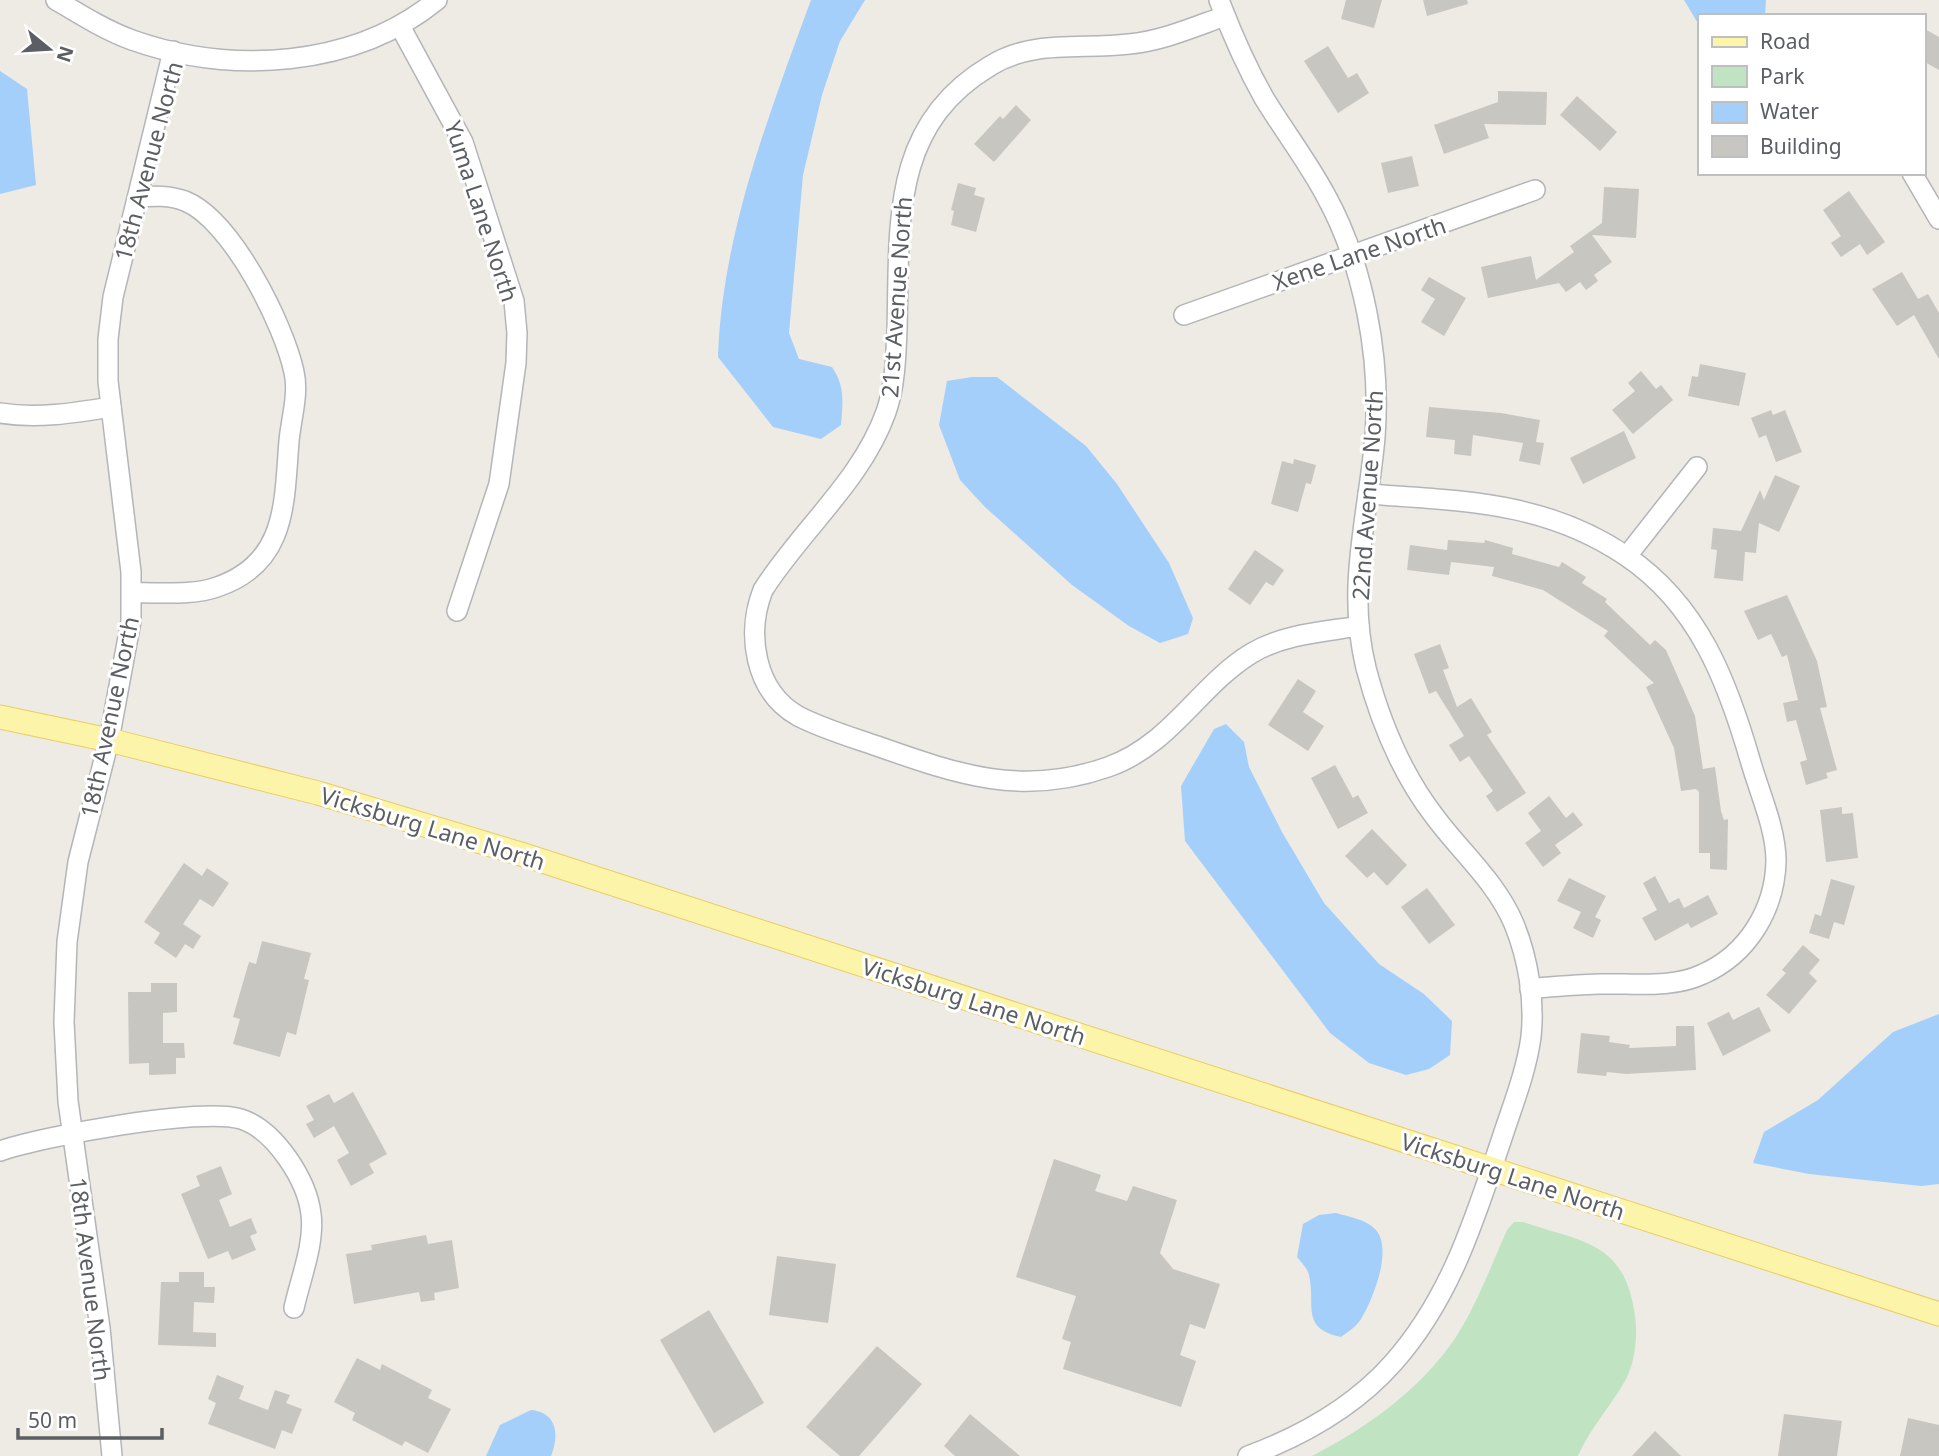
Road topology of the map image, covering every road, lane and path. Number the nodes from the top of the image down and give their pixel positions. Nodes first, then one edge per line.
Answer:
1 (56, 0) edge
2 (437, 0) edge
3 (1222, 8) edge
4 (400, 26) junction
5 (173, 51) junction
6 (1913, 175) edge
7 (1535, 190) dead end
8 (138, 197) junction
9 (1939, 219) edge
10 (1352, 256) junction
11 (1184, 315) dead end
12 (111, 407) junction
13 (0, 413) edge
14 (1697, 467) dead end
15 (1368, 494) junction
16 (1627, 556) junction
17 (132, 593) junction
18 (457, 611) dead end
19 (1359, 626) junction
20 (0, 716) edge
21 (109, 740) junction
22 (1530, 989) junction
23 (72, 1133) junction
24 (0, 1151) edge
25 (1492, 1168) junction
26 (293, 1308) dead end
27 (1939, 1314) edge
28 (112, 1456) edge
29 (1248, 1456) edge

1 - 5 street
2 - 4 street, 18th Avenue North
3 - 10 street, 22nd Avenue North
3 - 19 street, 21st Avenue North
4 - 5 street, 18th Avenue North
4 - 18 street, Yuma Lane North
5 - 8 street, 18th Avenue North
6 - 9 street
7 - 10 street, Xene Lane North
8 - 12 street, 18th Avenue North
8 - 17 street
10 - 11 street, Xene Lane North
10 - 15 street, 22nd Avenue North
12 - 13 street
12 - 17 street, 18th Avenue North
14 - 16 street
15 - 16 street
15 - 19 street, 22nd Avenue North
16 - 22 street
17 - 21 street, 18th Avenue North
19 - 22 street, 22nd Avenue North
20 - 21 main road, Vicksburg Lane North
21 - 23 street, 18th Avenue North
21 - 25 main road, Vicksburg Lane North
22 - 25 street, 22nd Avenue North
23 - 24 street
23 - 26 street
23 - 28 street, 18th Avenue North
25 - 27 main road, Vicksburg Lane North
25 - 29 street, 22nd Avenue North

